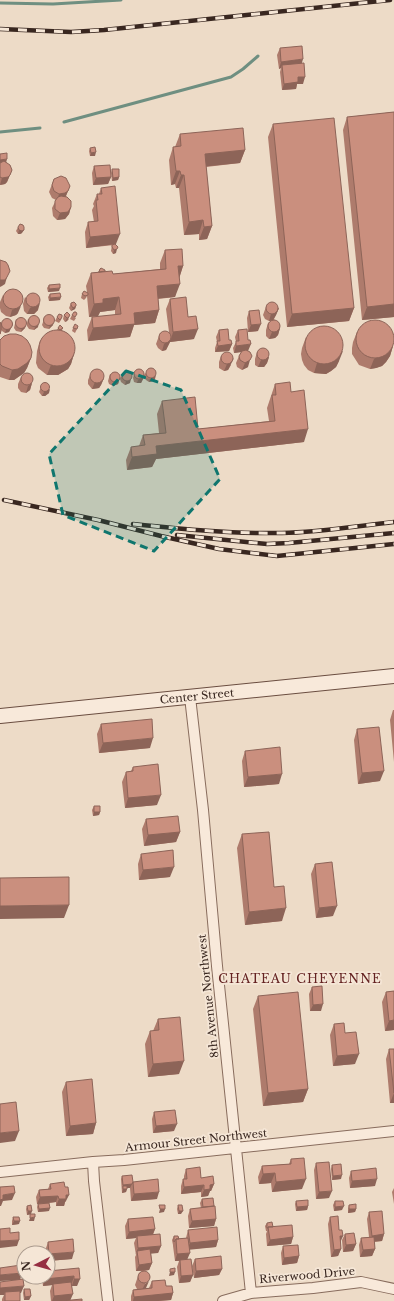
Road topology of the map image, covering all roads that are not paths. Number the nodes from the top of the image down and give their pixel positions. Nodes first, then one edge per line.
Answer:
1 (394, 676) edge
2 (190, 697) junction
3 (0, 716) edge
4 (394, 1131) edge
5 (236, 1148) junction
6 (93, 1162) junction
7 (0, 1172) edge
8 (394, 1289) edge
9 (251, 1293) junction
10 (108, 1301) edge
11 (223, 1301) edge

1 - 2 main road, Center Street
2 - 3 main road, Center Street
2 - 5 street, 8th Avenue Northwest
4 - 5 street, Armour Street Northwest
5 - 6 street, Armour Street Northwest
5 - 9 street, 8th Avenue Northwest
6 - 7 street, Armour Street Northwest
6 - 10 street
8 - 9 street, Riverwood Drive
9 - 11 street, Riverwood Drive

